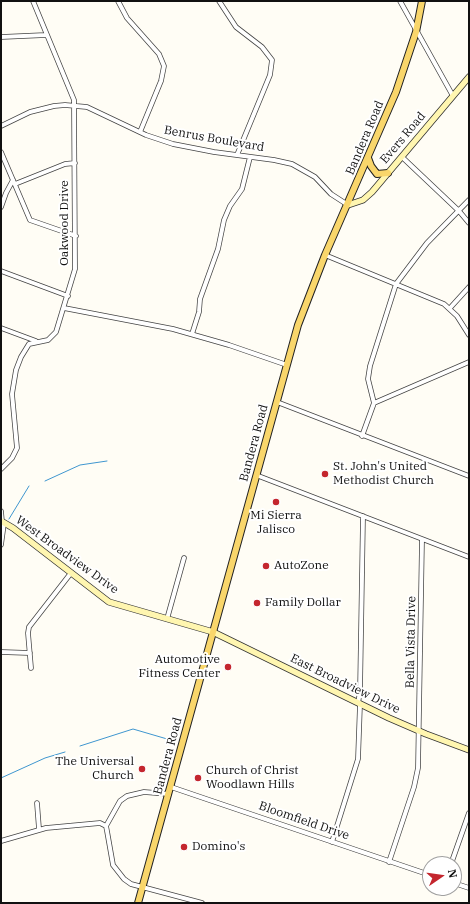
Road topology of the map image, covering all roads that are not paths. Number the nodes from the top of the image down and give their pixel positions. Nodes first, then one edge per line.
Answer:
1 (33, 1) edge
2 (118, 1) edge
3 (219, 1) edge
4 (400, 1) edge
5 (422, 1) edge
6 (416, 32) junction
7 (46, 35) junction
8 (1, 37) edge
9 (469, 77) edge
10 (453, 96) junction
11 (75, 105) junction
12 (1, 126) edge
13 (140, 132) junction
14 (1, 152) edge
15 (237, 155) junction
16 (250, 157) junction
17 (402, 157) junction
18 (368, 158) junction
19 (75, 163) junction
20 (388, 173) junction
21 (14, 182) junction
22 (469, 200) edge
23 (348, 205) junction
24 (1, 207) edge
25 (459, 211) junction
26 (469, 223) edge
27 (76, 236) junction
28 (325, 255) junction
29 (1, 271) edge
30 (396, 284) junction
31 (469, 287) edge
32 (68, 296) junction
33 (64, 308) junction
34 (450, 308) junction
35 (1, 328) edge
36 (192, 334) junction
37 (469, 335) edge
38 (36, 341) junction
39 (469, 362) edge
40 (287, 365) junction
41 (277, 402) junction
42 (374, 403) junction
43 (362, 436) junction
44 (1, 469) edge
45 (256, 476) junction
46 (469, 476) edge
47 (1, 511) edge
48 (363, 516) junction
49 (2, 522) edge
50 (422, 539) junction
51 (1, 545) edge
52 (469, 557) edge
53 (184, 558) dead end
54 (71, 573) junction
55 (166, 619) junction
56 (213, 632) junction
57 (1, 652) edge
58 (30, 653) junction
59 (31, 668) dead end
60 (359, 704) junction
61 (420, 732) junction
62 (469, 750) edge
63 (170, 787) junction
64 (169, 794) junction
65 (37, 803) dead end
66 (469, 813) edge
67 (106, 826) junction
68 (39, 829) junction
69 (1, 841) edge
70 (332, 842) junction
71 (454, 856) edge
72 (389, 862) junction
73 (422, 872) edge
74 (143, 886) junction
75 (138, 903) edge
76 (202, 903) edge

1 - 7 street, Oakwood Drive
2 - 13 street
3 - 15 street
4 - 6 street
5 - 6 main road, Bandera Road
6 - 10 street
6 - 18 main road, Bandera Road
7 - 8 street
7 - 11 street, Oakwood Drive
9 - 10 street, Evers Road
10 - 17 street, Evers Road
11 - 12 street, Benrus Boulevard
11 - 13 street, Benrus Boulevard
11 - 19 street, Oakwood Drive
13 - 15 street, Benrus Boulevard
14 - 21 street
15 - 16 street, Benrus Boulevard
16 - 23 street, Benrus Boulevard
16 - 36 street
17 - 20 street, Evers Road
17 - 25 street
18 - 20 main road
18 - 23 main road, Bandera Road
19 - 21 street
19 - 27 street, Oakwood Drive
20 - 23 street, Evers Road
21 - 24 street
21 - 27 street
22 - 25 street
23 - 28 main road, Bandera Road
25 - 26 street
25 - 30 street
27 - 32 street, Oakwood Drive
28 - 30 street
28 - 40 main road, Bandera Road
29 - 32 street
30 - 34 street
30 - 42 street
31 - 34 street
32 - 33 street, Oakwood Drive
33 - 36 street
33 - 38 street, Oakwood Drive
34 - 37 street
35 - 38 street
36 - 40 street
38 - 44 street, Oakwood Drive
39 - 42 street
40 - 41 main road, Bandera Road
41 - 43 street
41 - 45 main road, Bandera Road
42 - 43 street
43 - 46 street
45 - 48 street
45 - 56 main road, Bandera Road
47 - 49 street
48 - 50 street
48 - 60 street
49 - 51 street
49 - 54 street, West Broadview Drive
50 - 52 street
50 - 61 street, Bella Vista Drive
53 - 55 street
54 - 55 street, West Broadview Drive
54 - 58 street
55 - 56 street, West Broadview Drive
56 - 60 street, East Broadview Drive
56 - 63 main road, Bandera Road
57 - 58 street
58 - 59 street
60 - 61 street, East Broadview Drive
60 - 70 street
61 - 62 street, East Broadview Drive
61 - 72 street, Bella Vista Drive
63 - 64 main road, Bandera Road
63 - 70 street, Bloomfield Drive
64 - 67 street
64 - 74 main road, Bandera Road
65 - 68 street
66 - 71 street
67 - 68 street
67 - 74 street
68 - 69 street
70 - 72 street, Bloomfield Drive
72 - 73 street, Bloomfield Drive
74 - 75 main road, Bandera Road
74 - 76 street

